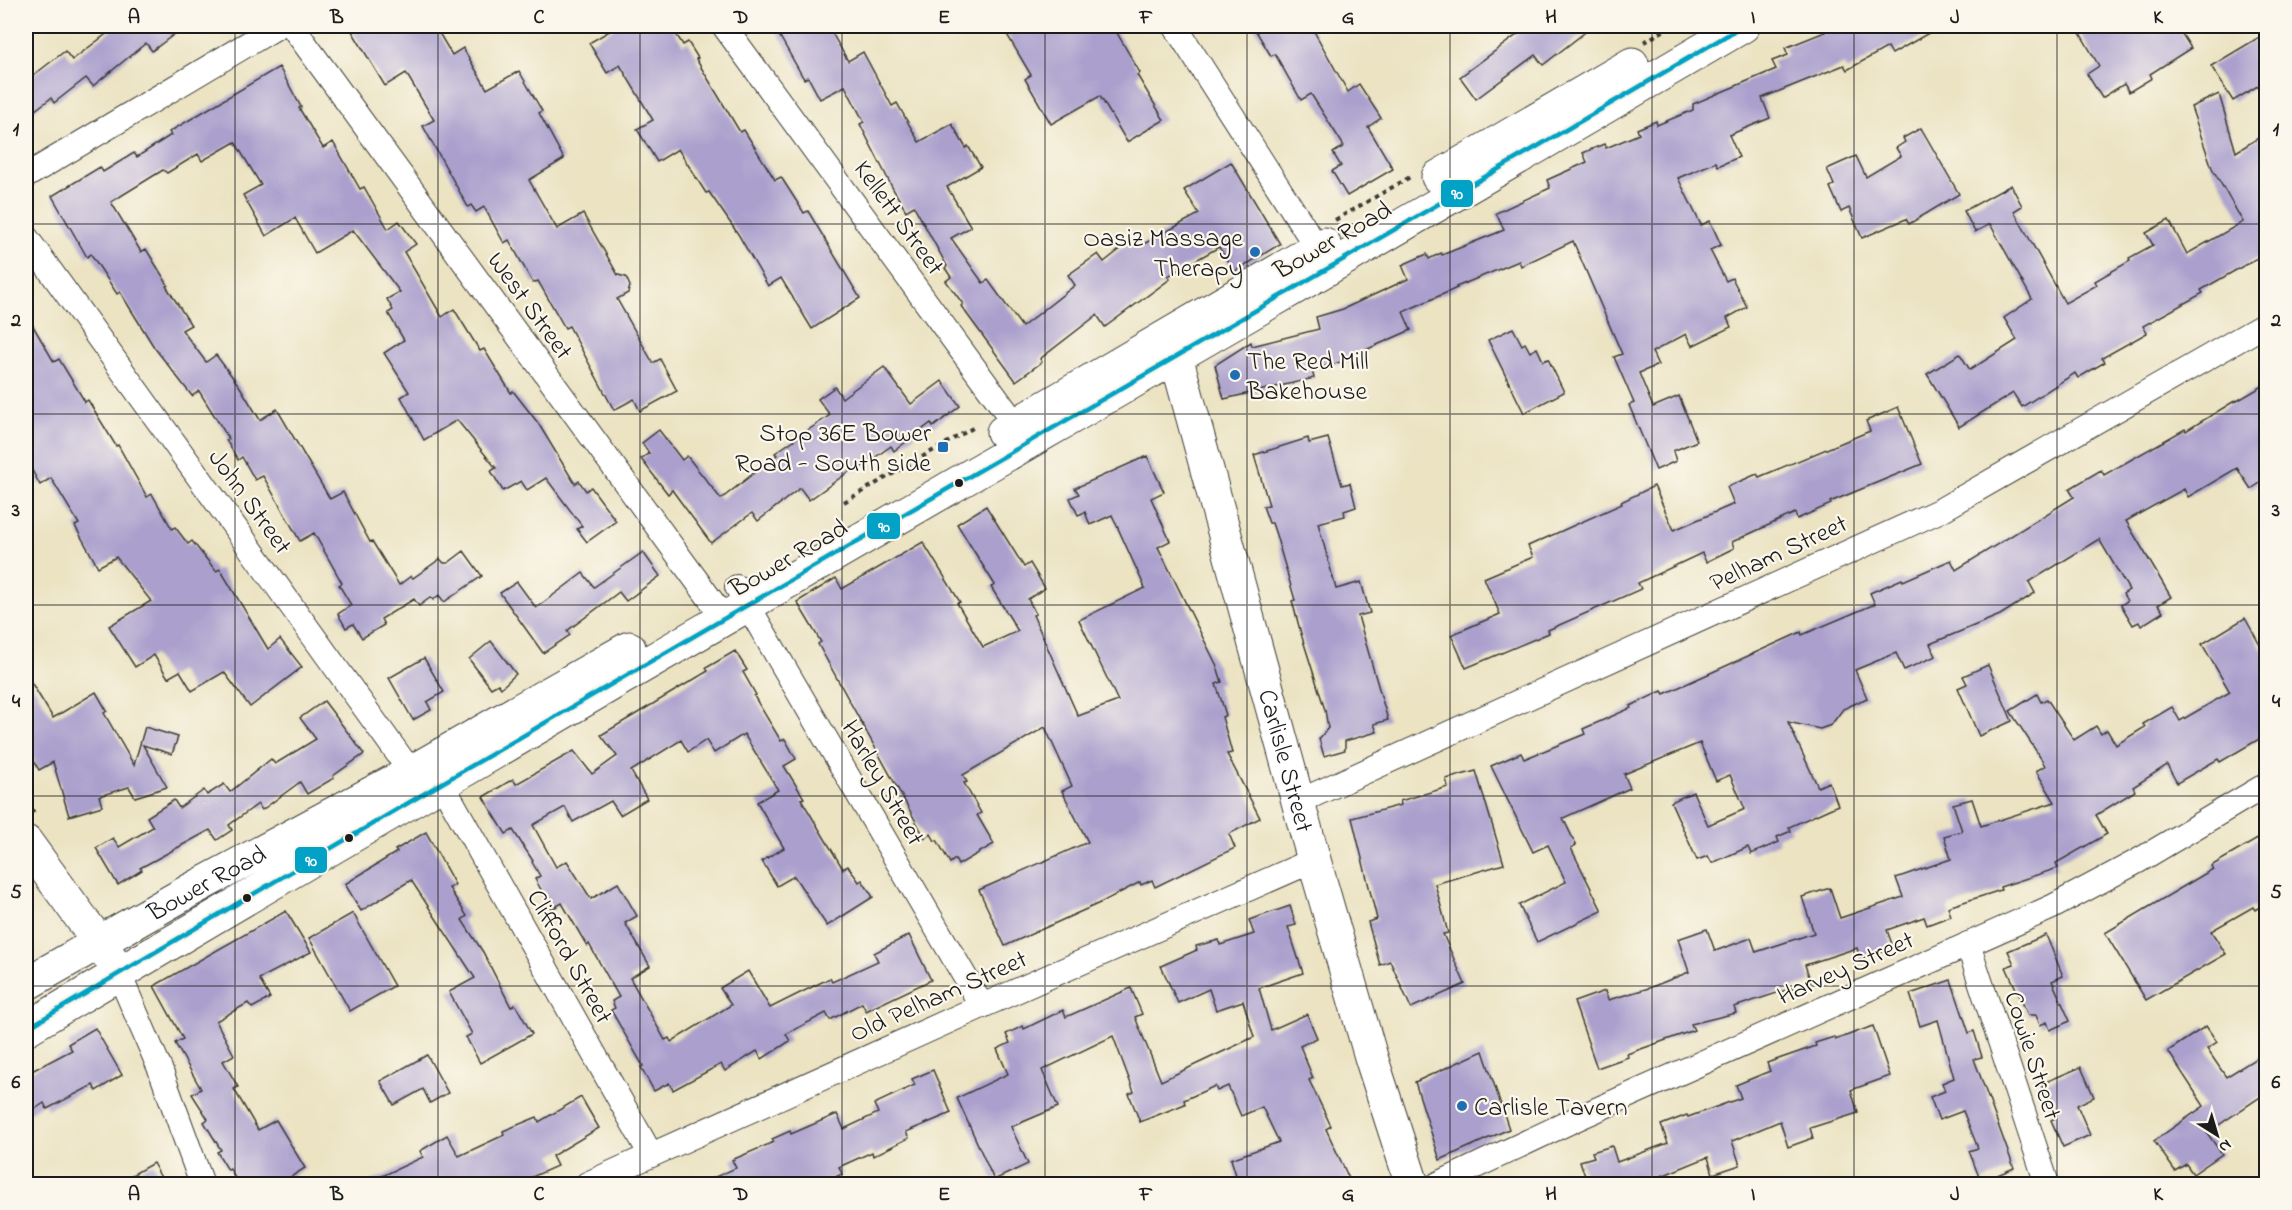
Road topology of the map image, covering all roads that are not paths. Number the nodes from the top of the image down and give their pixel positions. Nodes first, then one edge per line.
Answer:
1 (278, 26) edge
2 (292, 26) edge
3 (724, 26) edge
4 (1175, 26) edge
5 (1699, 26) edge
6 (1743, 26) edge
7 (26, 176) edge
8 (26, 237) edge
9 (1323, 257) junction
10 (2266, 324) edge
11 (1173, 345) junction
12 (1023, 434) junction
13 (730, 603) junction
14 (411, 772) junction
15 (442, 784) junction
16 (2266, 785) edge
17 (1298, 802) junction
18 (26, 842) edge
19 (1314, 860) junction
20 (100, 941) junction
21 (1968, 944) junction
22 (119, 974) junction
23 (26, 984) edge
24 (982, 1006) junction
25 (26, 1029) edge
26 (651, 1155) junction
27 (202, 1185) edge
28 (587, 1185) edge
29 (1412, 1185) edge
30 (1438, 1185) edge
31 (2047, 1185) edge

1 - 7 street
2 - 13 street, West Street
3 - 12 street, Kellett Street
4 - 9 street
5 - 9 main road, Bower Road
6 - 9 main road, Bower Road
8 - 14 street, John Street
9 - 11 main road, Bower Road
10 - 17 street, Pelham Street
11 - 12 main road, Bower Road
11 - 17 main road, Carlisle Street
12 - 13 main road, Bower Road
13 - 14 main road, Bower Road
13 - 15 main road, Bower Road
13 - 24 street, Harley Street
14 - 15 street
14 - 20 main road, Bower Road
15 - 22 main road, Bower Road
15 - 26 street, Clifford Street
16 - 21 street, Harvey Street
17 - 19 main road, Carlisle Street
18 - 20 main road
19 - 24 street, Old Pelham Street
19 - 29 main road, Carlisle Street
20 - 22 main road
20 - 23 main road, Bower Road
21 - 30 street, Harvey Street
21 - 31 street, Cowie Street
22 - 25 main road, Bower Road
22 - 27 street
24 - 26 street, Old Pelham Street
26 - 28 street, Old Pelham Street

